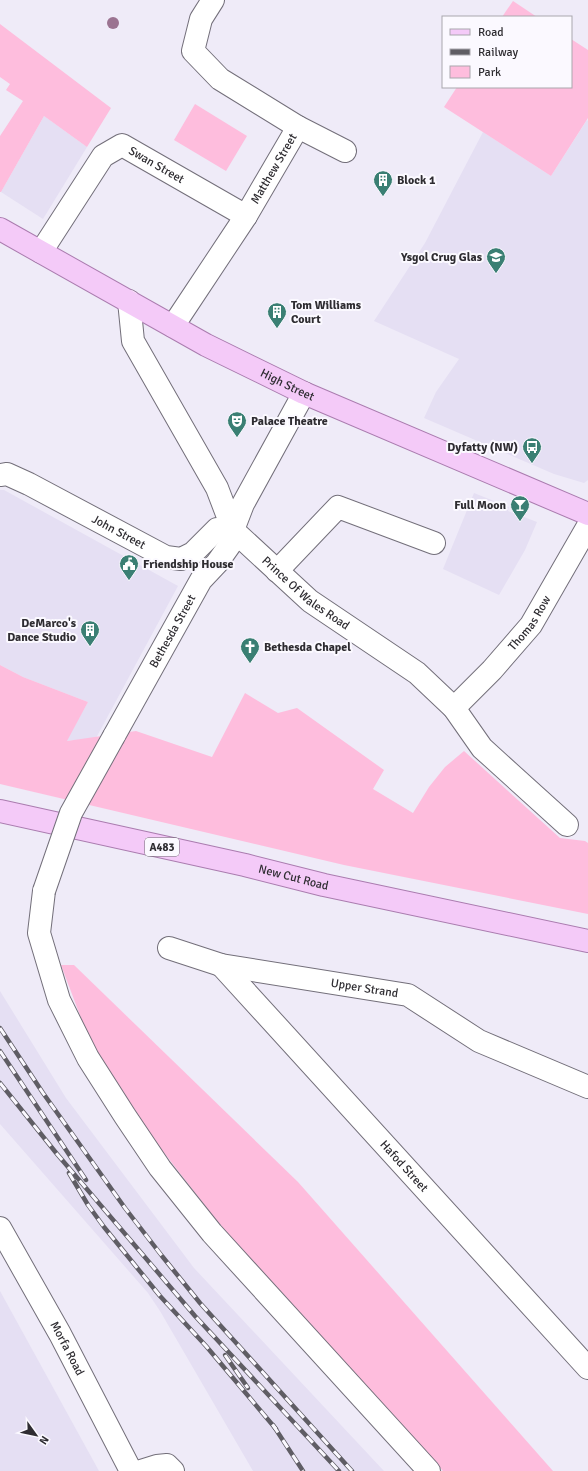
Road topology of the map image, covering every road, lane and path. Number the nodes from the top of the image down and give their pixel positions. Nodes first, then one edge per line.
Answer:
1 (213, 0) edge
2 (298, 127) junction
3 (345, 151) dead end
4 (246, 216) junction
5 (0, 229) edge
6 (41, 252) junction
7 (129, 301) junction
8 (173, 326) junction
9 (304, 393) junction
10 (0, 475) edge
11 (588, 514) edge
12 (588, 526) edge
13 (233, 530) junction
14 (434, 543) dead end
15 (277, 570) junction
16 (454, 708) junction
17 (0, 811) edge
18 (567, 825) dead end
19 (588, 941) edge
20 (169, 948) dead end
21 (221, 965) junction
22 (588, 1087) edge
23 (0, 1228) edge
24 (588, 1368) edge
25 (131, 1471) edge
26 (141, 1471) edge
27 (173, 1471) edge
28 (429, 1471) edge

1 - 2 street, Matthew Street
2 - 3 street
2 - 4 street, Matthew Street
4 - 6 street, Swan Street
4 - 8 street, Matthew Street
5 - 6 main road, High Street
6 - 7 main road, High Street
7 - 8 main road, High Street
7 - 13 street, Prince Of Wales Road
8 - 9 main road, High Street
9 - 11 main road, High Street
9 - 13 street, Bethesda Street
10 - 13 street, John Street
12 - 16 street, Thomas Row
13 - 15 street, Prince Of Wales Road
13 - 28 street, Bethesda Street, bridge
14 - 15 street
15 - 16 street, Prince Of Wales Road
16 - 18 street, Prince Of Wales Road
17 - 19 main road, New Cut Road / A483
20 - 21 street, Upper Strand
21 - 22 street, Upper Strand
21 - 24 street, Hafod Street
23 - 25 street, Morfa Road
26 - 27 street

